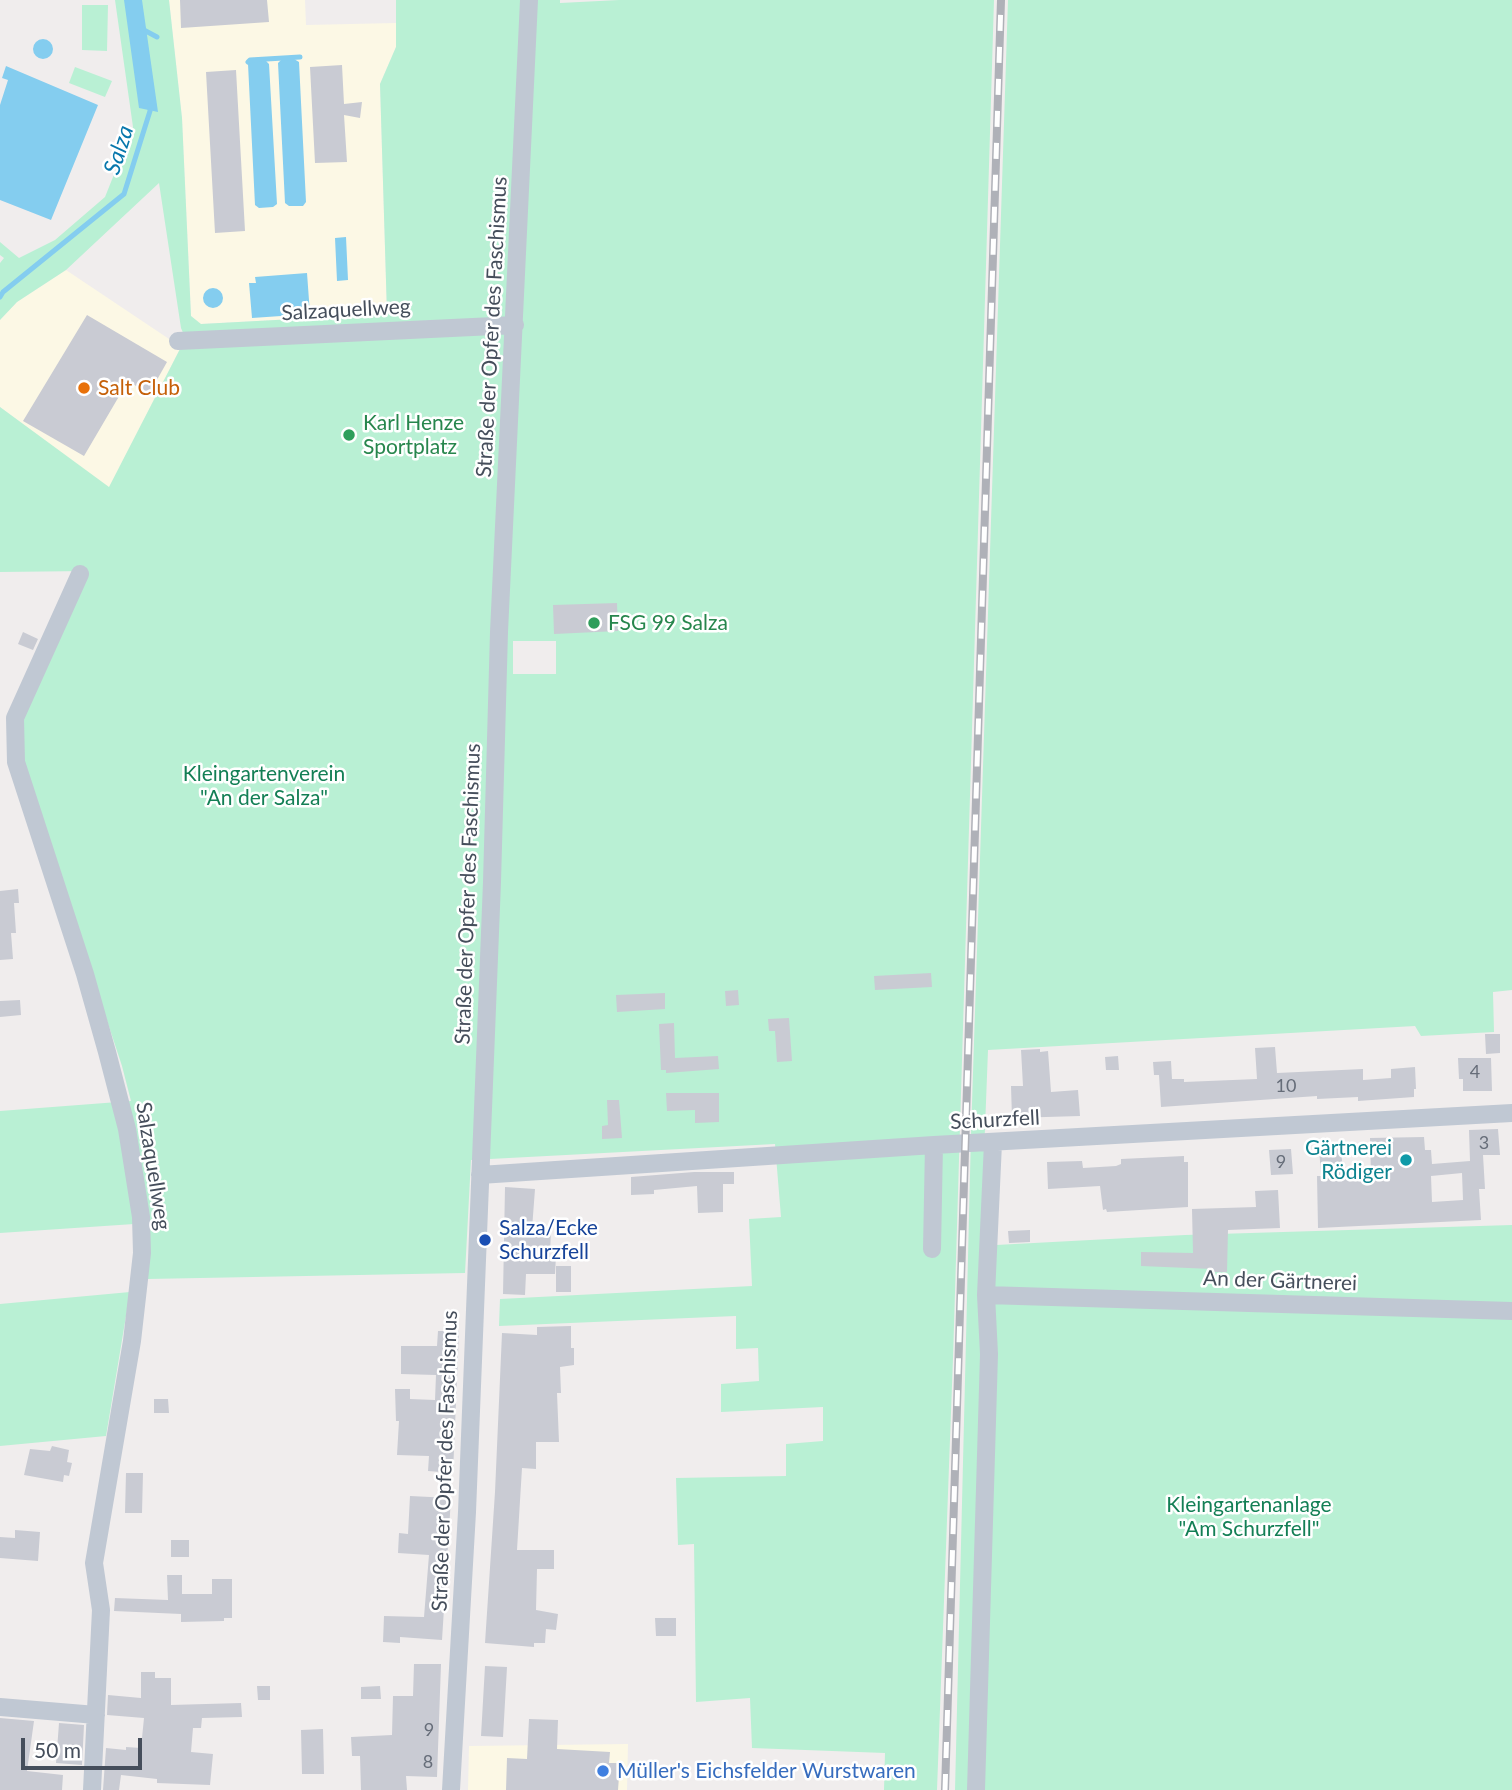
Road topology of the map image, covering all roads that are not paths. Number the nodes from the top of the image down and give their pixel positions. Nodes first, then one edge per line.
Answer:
1 (529, 0) edge
2 (515, 325) junction
3 (178, 341) dead end
4 (80, 574) dead end
5 (1512, 1113) edge
6 (993, 1143) junction
7 (934, 1145) junction
8 (480, 1175) junction
9 (932, 1249) dead end
10 (986, 1295) junction
11 (1512, 1311) edge
12 (0, 1707) edge
13 (96, 1715) junction
14 (92, 1790) edge
15 (451, 1790) edge
16 (976, 1790) edge

1 - 2 street, Straße der Opfer des Faschismus
2 - 3 street, Salzaquellweg
2 - 8 street, Straße der Opfer des Faschismus
4 - 13 street, Salzaquellweg
5 - 6 street, Schurzfell
6 - 7 street, Schurzfell
6 - 10 street
7 - 8 street, Schurzfell
7 - 9 street
8 - 15 street, Straße der Opfer des Faschismus
10 - 11 street, An der Gärtnerei
10 - 16 street
12 - 13 street
13 - 14 street, Salzaquellweg

